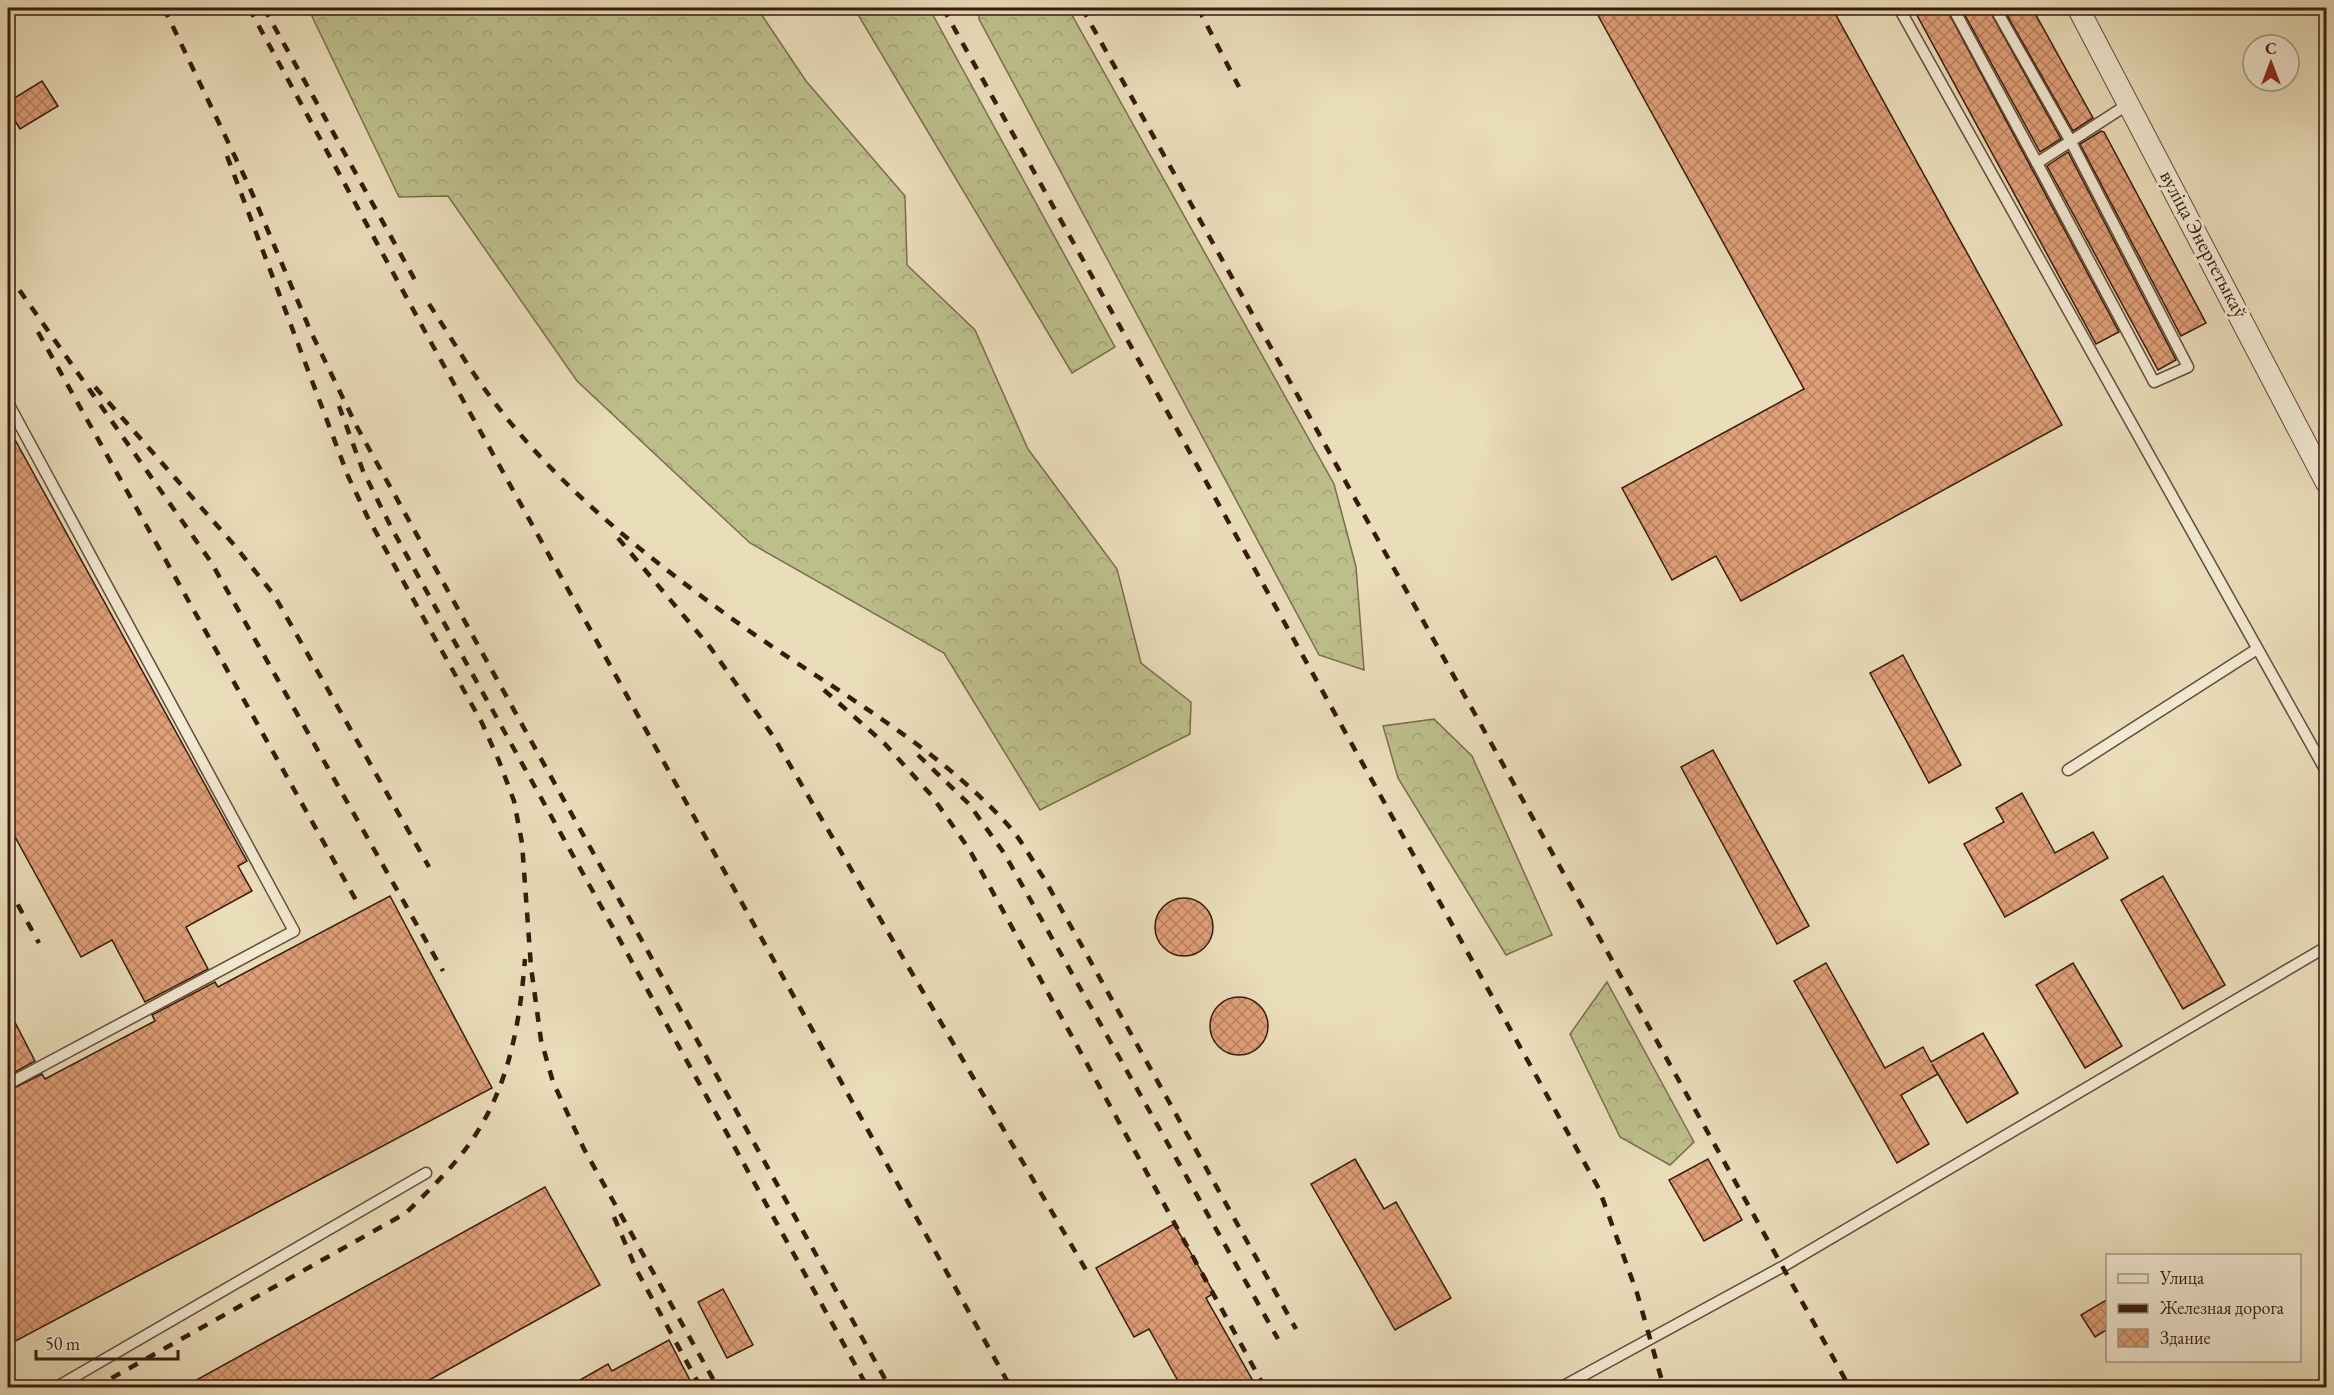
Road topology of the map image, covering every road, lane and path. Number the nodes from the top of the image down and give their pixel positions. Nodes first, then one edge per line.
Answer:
1 (1899, 8) edge
2 (1953, 8) edge
3 (1995, 8) edge
4 (2078, 8) edge
5 (2130, 102) junction
6 (2070, 140) junction
7 (2037, 163) junction
8 (8, 403) edge
9 (2326, 482) edge
10 (2257, 649) junction
11 (2068, 771) dead end
12 (2326, 771) edge
13 (2326, 947) edge
14 (8, 1084) edge
15 (426, 1173) dead end
16 (55, 1388) edge
17 (1560, 1388) edge

1 - 10 lane
2 - 7 lane
3 - 6 lane
4 - 5 street, вуліца Энергетыкаў
5 - 6 lane
5 - 9 street, вуліца Энергетыкаў
6 - 7 lane
6 - 7 lane
8 - 14 lane
10 - 11 lane
10 - 12 lane
13 - 17 lane
15 - 16 lane

